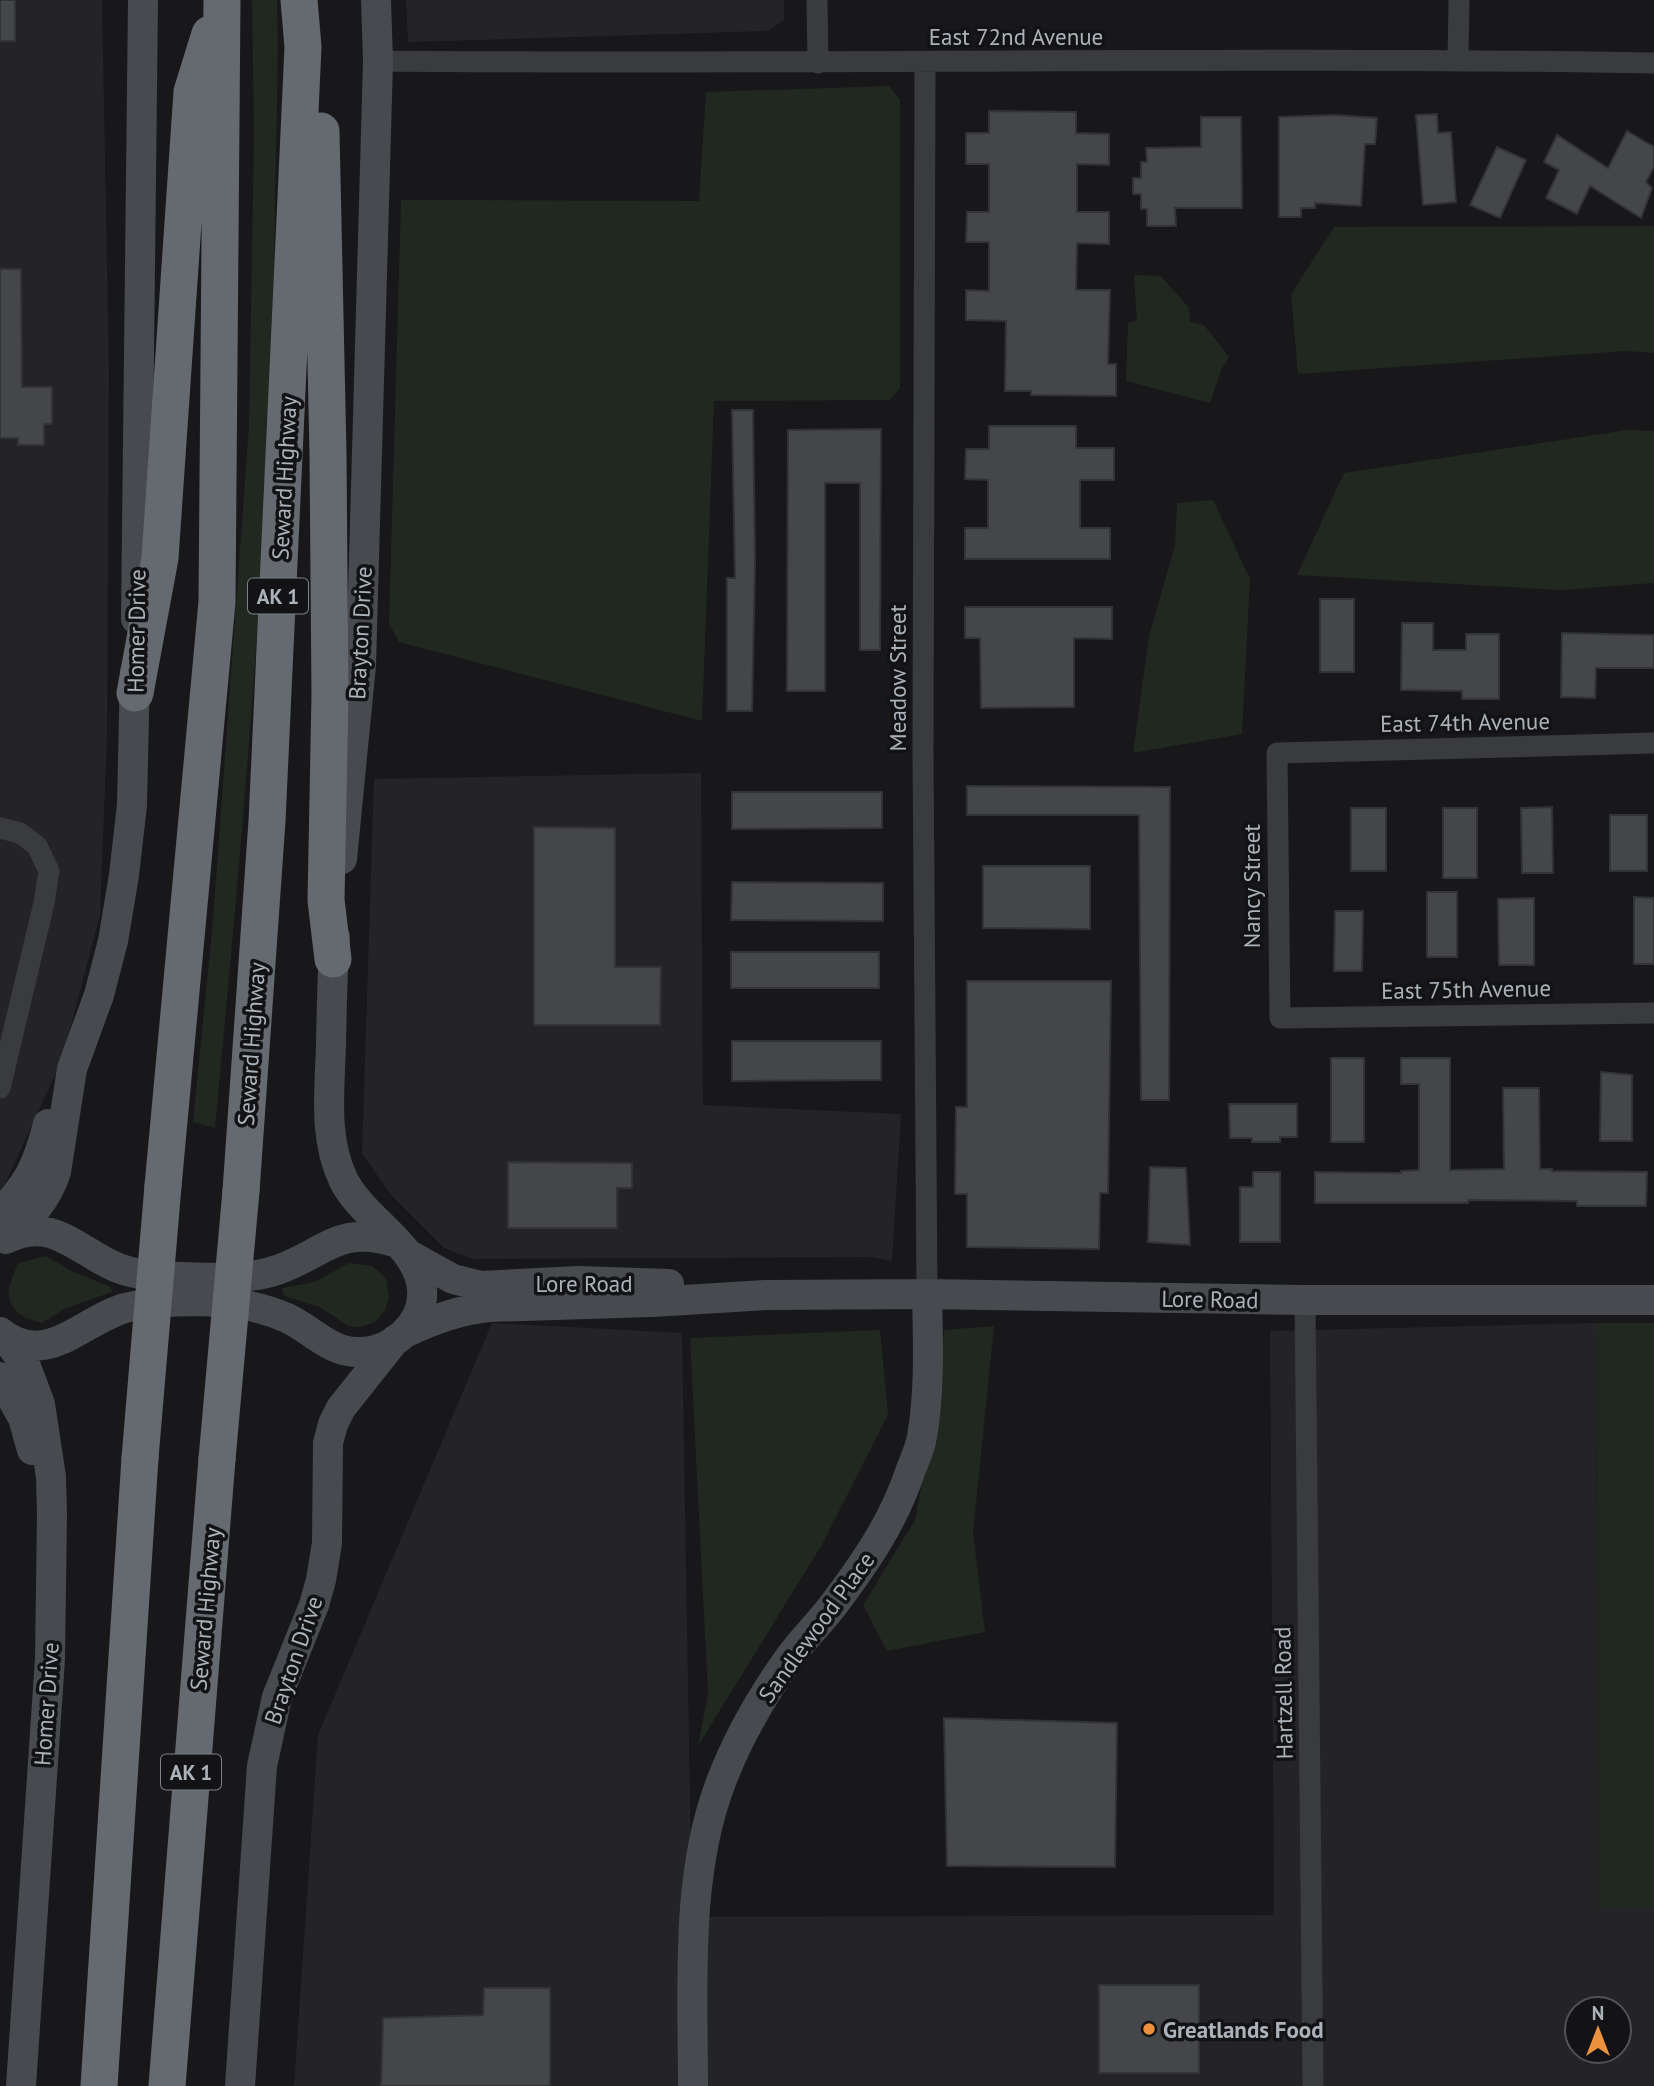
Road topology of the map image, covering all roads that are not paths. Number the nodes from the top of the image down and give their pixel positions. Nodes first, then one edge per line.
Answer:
1 (143, 0) edge
2 (221, 0) edge
3 (299, 0) edge
4 (376, 0) edge
5 (817, 0) edge
6 (1459, 0) edge
7 (303, 47) junction
8 (1458, 60) junction
9 (378, 61) junction
10 (818, 62) junction
11 (925, 62) junction
12 (1654, 64) edge
13 (135, 693) junction
14 (1654, 743) edge
15 (1277, 753) joint
16 (0, 828) edge
17 (333, 959) junction
18 (1654, 1013) edge
19 (1280, 1018) joint
20 (0, 1088) edge
21 (3, 1231) edge
22 (402, 1249) junction
23 (927, 1294) junction
24 (766, 1295) junction
25 (1305, 1300) junction
26 (1654, 1300) edge
27 (1, 1333) edge
28 (401, 1336) junction
29 (0, 1377) edge
30 (51, 1546) junction
31 (174, 1988) junction
32 (20, 2086) edge
33 (99, 2086) edge
34 (167, 2086) edge
35 (173, 2086) edge
36 (240, 2086) edge
37 (693, 2086) edge
38 (1313, 2086) edge

1 - 13 street, Homer Drive
2 - 13 highway
2 - 33 highway, AK 1, bridge
3 - 7 highway, Seward Highway / AK 1
4 - 9 street, Brayton Drive
5 - 10 street
6 - 8 street
7 - 17 highway
7 - 31 highway, Seward Highway / AK 1, bridge
8 - 11 street, East 72nd Avenue
8 - 12 street, East 72nd Avenue
9 - 10 street, East 72nd Avenue
9 - 17 street, Brayton Drive
10 - 11 street, East 72nd Avenue
11 - 23 street, Meadow Street
13 - 21 street, Homer Drive
14 - 15 street, East 74th Avenue
15 - 19 street, Nancy Street
16 - 20 street
17 - 22 street, Brayton Drive
18 - 19 street, East 75th Avenue
21 - 22 street
22 - 24 street, Lore Road
22 - 28 street
23 - 24 street, Lore Road
23 - 25 street, Lore Road
23 - 37 street, Sandlewood Place
24 - 28 street, Lore Road
25 - 26 street, Lore Road
25 - 38 street, Hartzell Road
27 - 28 street, Lore Road
27 - 30 street, Homer Drive
28 - 36 street, Brayton Drive
29 - 30 street
30 - 32 street, Homer Drive
31 - 34 highway, Seward Highway / AK 1
31 - 35 highway

